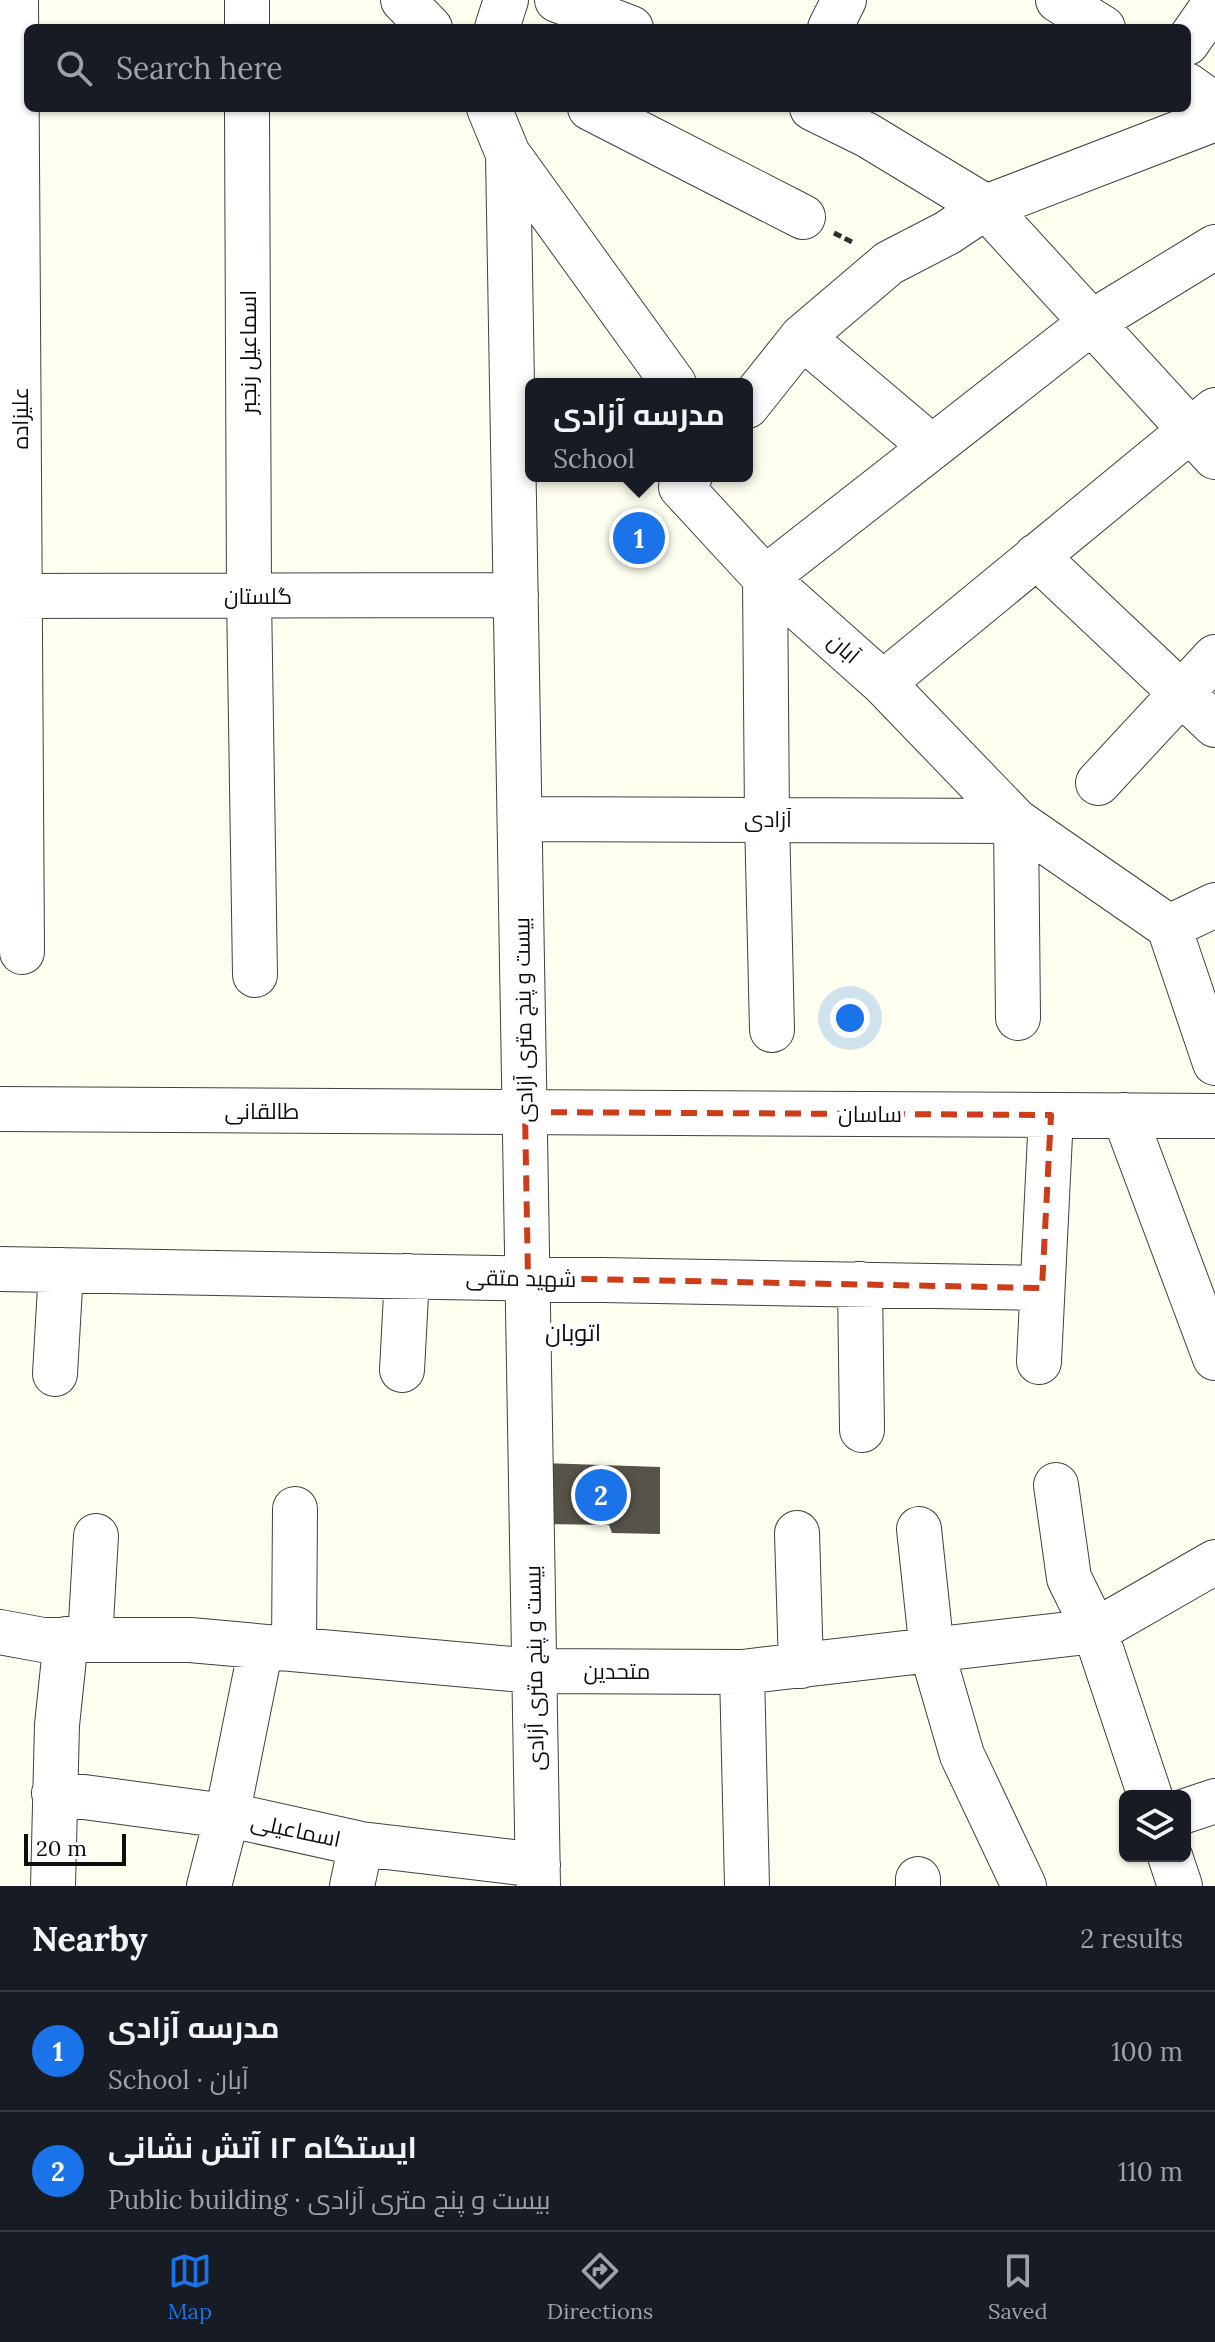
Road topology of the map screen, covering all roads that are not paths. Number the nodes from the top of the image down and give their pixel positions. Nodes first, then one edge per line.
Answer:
1 (16, 0) edge
2 (247, 0) edge
3 (403, 0) edge
4 (506, 0) edge
5 (557, 0) edge
6 (844, 0) edge
7 (1058, 0) edge
8 (1215, 3) edge
9 (247, 24) edge
10 (426, 24) edge
11 (498, 24) edge
12 (620, 24) edge
13 (832, 24) edge
14 (1097, 24) edge
15 (1191, 37) edge
16 (8, 49) edge
17 (1191, 88) edge
18 (1215, 105) edge
19 (247, 112) edge
20 (491, 112) edge
21 (598, 112) edge
22 (820, 112) edge
23 (1215, 119) edge
24 (508, 154) junction
25 (9, 183) edge
26 (986, 207) junction
27 (803, 217) road end
28 (1215, 247) edge
29 (1092, 322) junction
30 (802, 337) junction
31 (670, 378) edge
32 (753, 398) edge
33 (1207, 432) edge
34 (932, 447) junction
35 (685, 482) edge
36 (1036, 556) junction
37 (765, 578) junction
38 (516, 595) junction
39 (11, 596) edge
40 (249, 596) junction
41 (1215, 657) edge
42 (883, 683) junction
43 (1181, 693) junction
44 (1215, 725) edge
45 (1098, 783) dead end
46 (520, 819) junction
47 (767, 819) junction
48 (1016, 821) junction
49 (1215, 905) edge
50 (1169, 927) junction
51 (22, 952) dead end
52 (255, 975) dead end
53 (1018, 1018) dead end
54 (772, 1030) dead end
55 (1215, 1063) edge
56 (0, 1109) edge
57 (525, 1112) junction
58 (1051, 1115) junction
59 (1124, 1115) junction
60 (1215, 1116) edge
61 (0, 1269) edge
62 (61, 1270) junction
63 (407, 1276) junction
64 (528, 1278) junction
65 (860, 1284) junction
66 (1042, 1288) junction
67 (1215, 1358) edge
68 (1039, 1362) dead end
69 (402, 1370) dead end
70 (55, 1374) dead end
71 (862, 1430) dead end
72 (1056, 1485) dead end
73 (295, 1509) dead end
74 (919, 1529) dead end
75 (797, 1533) dead end
76 (96, 1536) dead end
77 (1215, 1562) edge
78 (1095, 1631) junction
79 (0, 1632) edge
80 (78, 1640) junction
81 (277, 1648) junction
82 (932, 1652) junction
83 (801, 1666) junction
84 (534, 1671) junction
85 (742, 1672) junction
86 (1148, 1790) edge
87 (54, 1793) junction
88 (1215, 1801) edge
89 (1191, 1809) edge
90 (227, 1816) junction
91 (361, 1844) junction
92 (1172, 1862) edge
93 (538, 1876) edge
94 (53, 1886) edge
95 (209, 1886) edge
96 (352, 1886) edge
97 (747, 1886) edge
98 (1024, 1886) edge
99 (1180, 1886) edge

1 - 16 street, علیزاده
2 - 9 street
3 - 10 street
4 - 11 street
5 - 12 street
6 - 13 street
7 - 14 street
8 - 15 street
16 - 25 street, علیزاده
17 - 18 street
19 - 40 street, اسماعیل رنجبر
20 - 24 street
21 - 27 street
22 - 26 street
23 - 26 street
24 - 31 street
24 - 38 street, بیست و پنج متری آزادی
25 - 39 street, علیزاده
26 - 29 street
26 - 30 street
28 - 29 street
29 - 33 street
29 - 34 street
30 - 32 street
30 - 34 street
33 - 36 street
34 - 37 street
35 - 37 street, آبان
36 - 42 street
36 - 43 street
37 - 42 street, آبان
37 - 47 street
38 - 40 street, گلستان
38 - 46 street, بیست و پنج متری آزادی
39 - 40 street, گلستان
39 - 51 street, علیزاده
40 - 52 street, اسماعیل رنجبر
41 - 43 street
42 - 48 street, آبان
43 - 44 street
43 - 45 street
46 - 47 street, آزادی
46 - 57 street, بیست و پنج متری آزادی
47 - 48 street, آزادی
47 - 54 street
48 - 50 street, آبان
48 - 53 street
49 - 50 street
50 - 55 street
56 - 57 street, طالقانی
57 - 58 street, ساسان
57 - 64 street, بیست و پنج متری آزادی
58 - 59 street, ساسان
58 - 66 street
59 - 60 street, ساسان
59 - 67 street
61 - 62 street, شهید متقی
62 - 63 street, شهید متقی
62 - 70 street
63 - 64 street, شهید متقی
63 - 69 street
64 - 65 street, شهید متقی
64 - 84 street, بیست و پنج متری آزادی
65 - 66 street, شهید متقی
65 - 71 street
66 - 68 street
72 - 78 street
73 - 81 street
74 - 82 street
75 - 83 street
76 - 80 street
77 - 78 street, متحدین
78 - 82 street, متحدین
78 - 86 street
79 - 80 street, متحدین
80 - 81 street, متحدین
80 - 87 street
81 - 84 street, متحدین
81 - 90 street
82 - 83 street, متحدین
82 - 98 street
83 - 85 street, متحدین
84 - 85 street, متحدین
84 - 93 street, بیست و پنج متری آزادی
85 - 97 street
87 - 90 street, اسماعیلی
87 - 94 street
88 - 89 street
90 - 91 street, اسماعیلی
90 - 95 street
91 - 93 street, اسماعیلی
91 - 96 street
92 - 99 street

